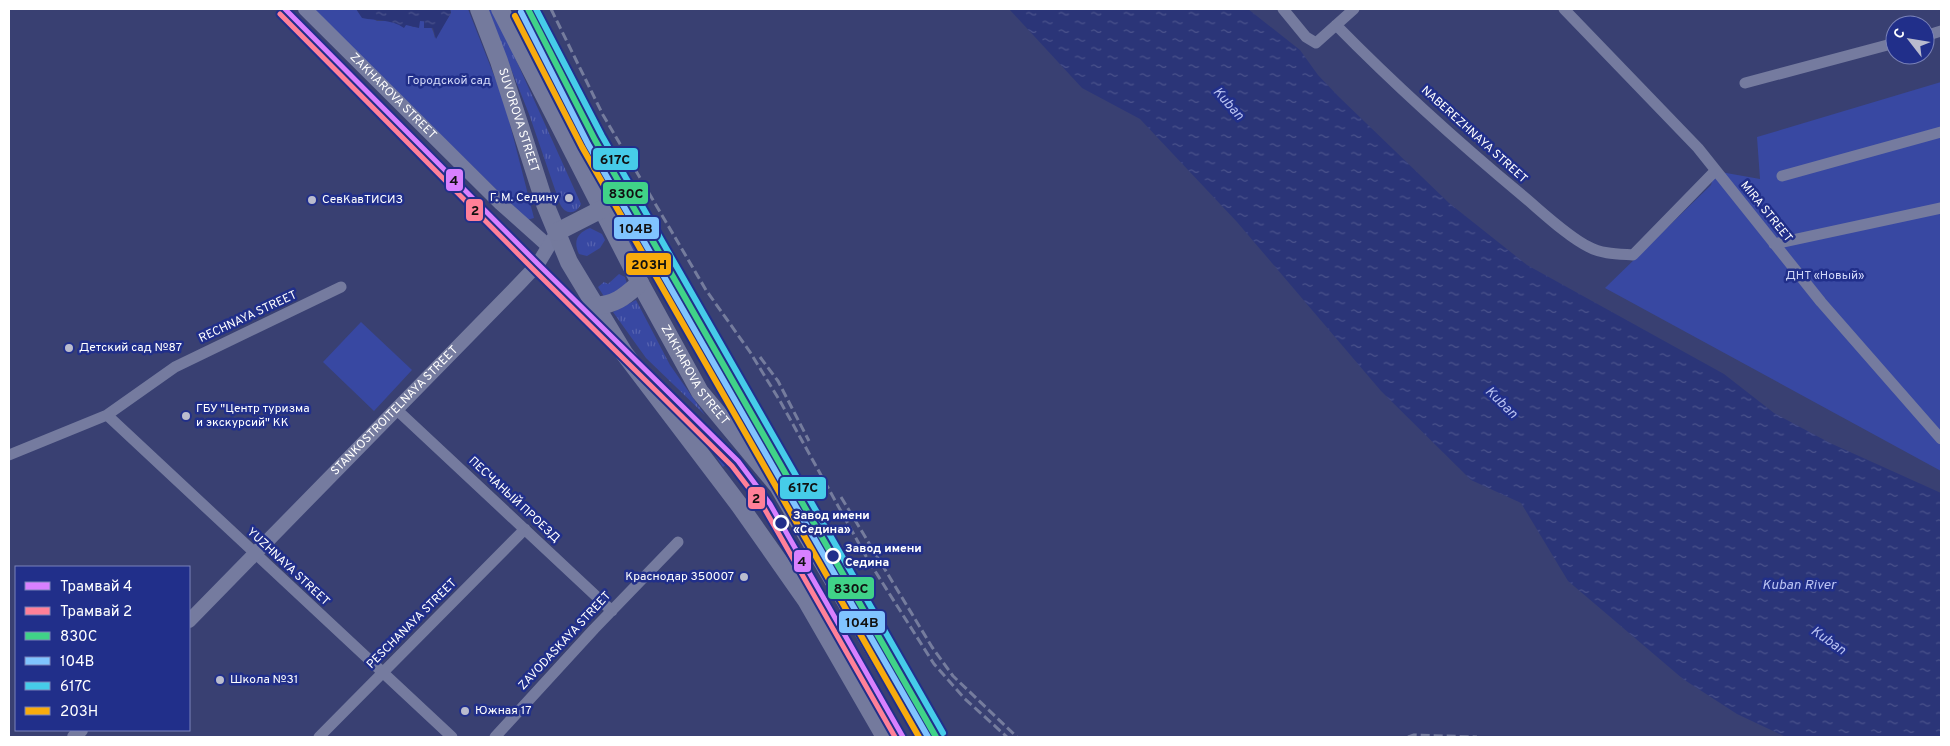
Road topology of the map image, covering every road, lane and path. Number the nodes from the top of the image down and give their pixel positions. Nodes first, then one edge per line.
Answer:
1 (305, 9) edge
2 (479, 9) edge
3 (500, 9) edge
4 (1283, 9) edge
5 (1354, 9) edge
6 (1564, 9) edge
7 (1336, 25) junction
8 (1885, 46) edge
9 (1745, 83) dead end
10 (1941, 132) edge
11 (1715, 171) junction
12 (1782, 176) dead end
13 (1941, 208) edge
14 (602, 209) junction
15 (552, 239) junction
16 (1774, 244) junction
17 (640, 283) junction
18 (340, 287) dead end
19 (595, 306) junction
20 (397, 410) junction
21 (107, 416) junction
22 (1941, 438) edge
23 (9, 455) edge
24 (524, 529) junction
25 (678, 542) dead end
26 (255, 555) junction
27 (612, 611) junction
28 (190, 620) edge
29 (382, 674) junction
30 (319, 737) edge
31 (452, 737) edge
32 (495, 737) edge
33 (884, 737) edge
34 (925, 737) edge

1 - 15 street, ZAKHAROVA STREET
2 - 15 main road, SUVOROVA STREET
3 - 14 main road, SUVOROVA STREET
4 - 7 street
5 - 7 street
6 - 11 street, MIRA STREET
7 - 11 street, NABEREZHNAYA STREET
8 - 9 street
10 - 12 street
11 - 16 street, MIRA STREET
13 - 16 street
14 - 15 main road
14 - 17 main road, ZAKHAROVA STREET
15 - 19 main road, ZAKHAROVA STREET
15 - 20 street, STANKOSTROITELNAYA STREET
16 - 22 street, MIRA STREET
17 - 19 main road
17 - 34 main road, ZAKHAROVA STREET
18 - 21 street, RECHNAYA STREET
19 - 33 main road, ZAKHAROVA STREET
20 - 24 street, ПЕСЧАНЫЙ ПРОЕЗД
20 - 26 street, STANKOSTROITELNAYA STREET
21 - 23 street, RECHNAYA STREET
21 - 26 street, YUZHNAYA STREET
24 - 27 street, ПЕСЧАНЫЙ ПРОЕЗД
24 - 29 street, PESCHANAYA STREET
25 - 27 street, ZAVODASKAYA STREET
26 - 28 street, STANKOSTROITELNAYA STREET
26 - 29 street, YUZHNAYA STREET
27 - 32 street, ZAVODASKAYA STREET
29 - 30 street, PESCHANAYA STREET
29 - 31 street, YUZHNAYA STREET

